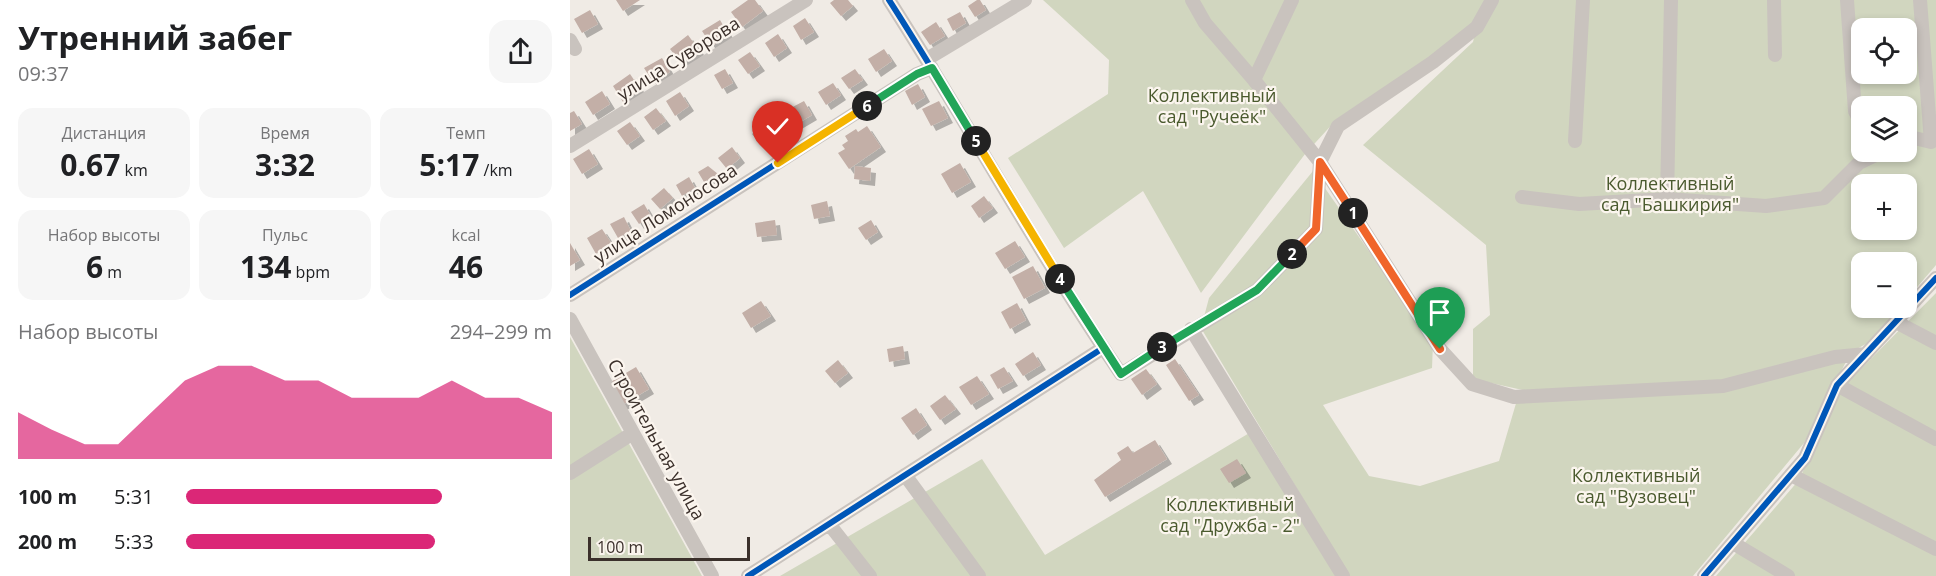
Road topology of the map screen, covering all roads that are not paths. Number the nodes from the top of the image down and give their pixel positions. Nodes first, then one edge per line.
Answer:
1 (806, 0) edge
2 (889, 0) edge
3 (1025, 0) edge
4 (1192, 0) edge
5 (1292, 0) edge
6 (1492, 0) edge
7 (1583, 0) edge
8 (1671, 0) edge
9 (1774, 0) edge
10 (1847, 0) edge
11 (1920, 0) edge
12 (1774, 55) dead end
13 (930, 63) junction
14 (1254, 80) junction
15 (1854, 96) edge
16 (1917, 138) edge
17 (1575, 141) dead end
18 (1934, 142) edge
19 (1917, 143) edge
20 (570, 146) edge
21 (1320, 162) junction
22 (1861, 162) edge
23 (1522, 197) dead end
24 (1667, 199) junction
25 (1936, 278) edge
26 (570, 295) edge
27 (570, 319) edge
28 (1896, 322) junction
29 (1191, 329) junction
30 (1936, 344) edge
31 (1103, 348) junction
32 (1866, 354) junction
33 (1837, 385) junction
34 (633, 433) junction
35 (1936, 439) edge
36 (570, 473) edge
37 (905, 475) junction
38 (1791, 475) junction
39 (829, 524) junction
40 (1733, 543) junction
41 (1936, 549) edge
42 (756, 574) edge
43 (712, 576) edge
44 (870, 576) edge
45 (979, 576) edge
46 (1343, 576) edge
47 (1704, 576) edge
48 (1788, 576) edge

1 - 20 street, улица Суворова
2 - 13 street
3 - 13 street, улица Ломоносова
4 - 14 street
5 - 14 street
6 - 21 street
7 - 17 street
8 - 24 street
9 - 12 street
10 - 15 street
11 - 18 street
13 - 26 street, улица Ломоносова
13 - 31 street
14 - 21 street
16 - 18 street
18 - 19 street
21 - 29 street
21 - 32 street
22 - 24 street
23 - 24 street
25 - 28 street
27 - 34 street, Строительная улица
28 - 30 street
28 - 32 street
29 - 31 street
29 - 46 street
31 - 37 street
32 - 33 street
33 - 35 street
33 - 38 street
34 - 36 street
34 - 43 street, Строительная улица
37 - 39 street
37 - 45 street
38 - 40 street
38 - 41 street
39 - 42 street
39 - 44 street
40 - 47 street
40 - 48 street

